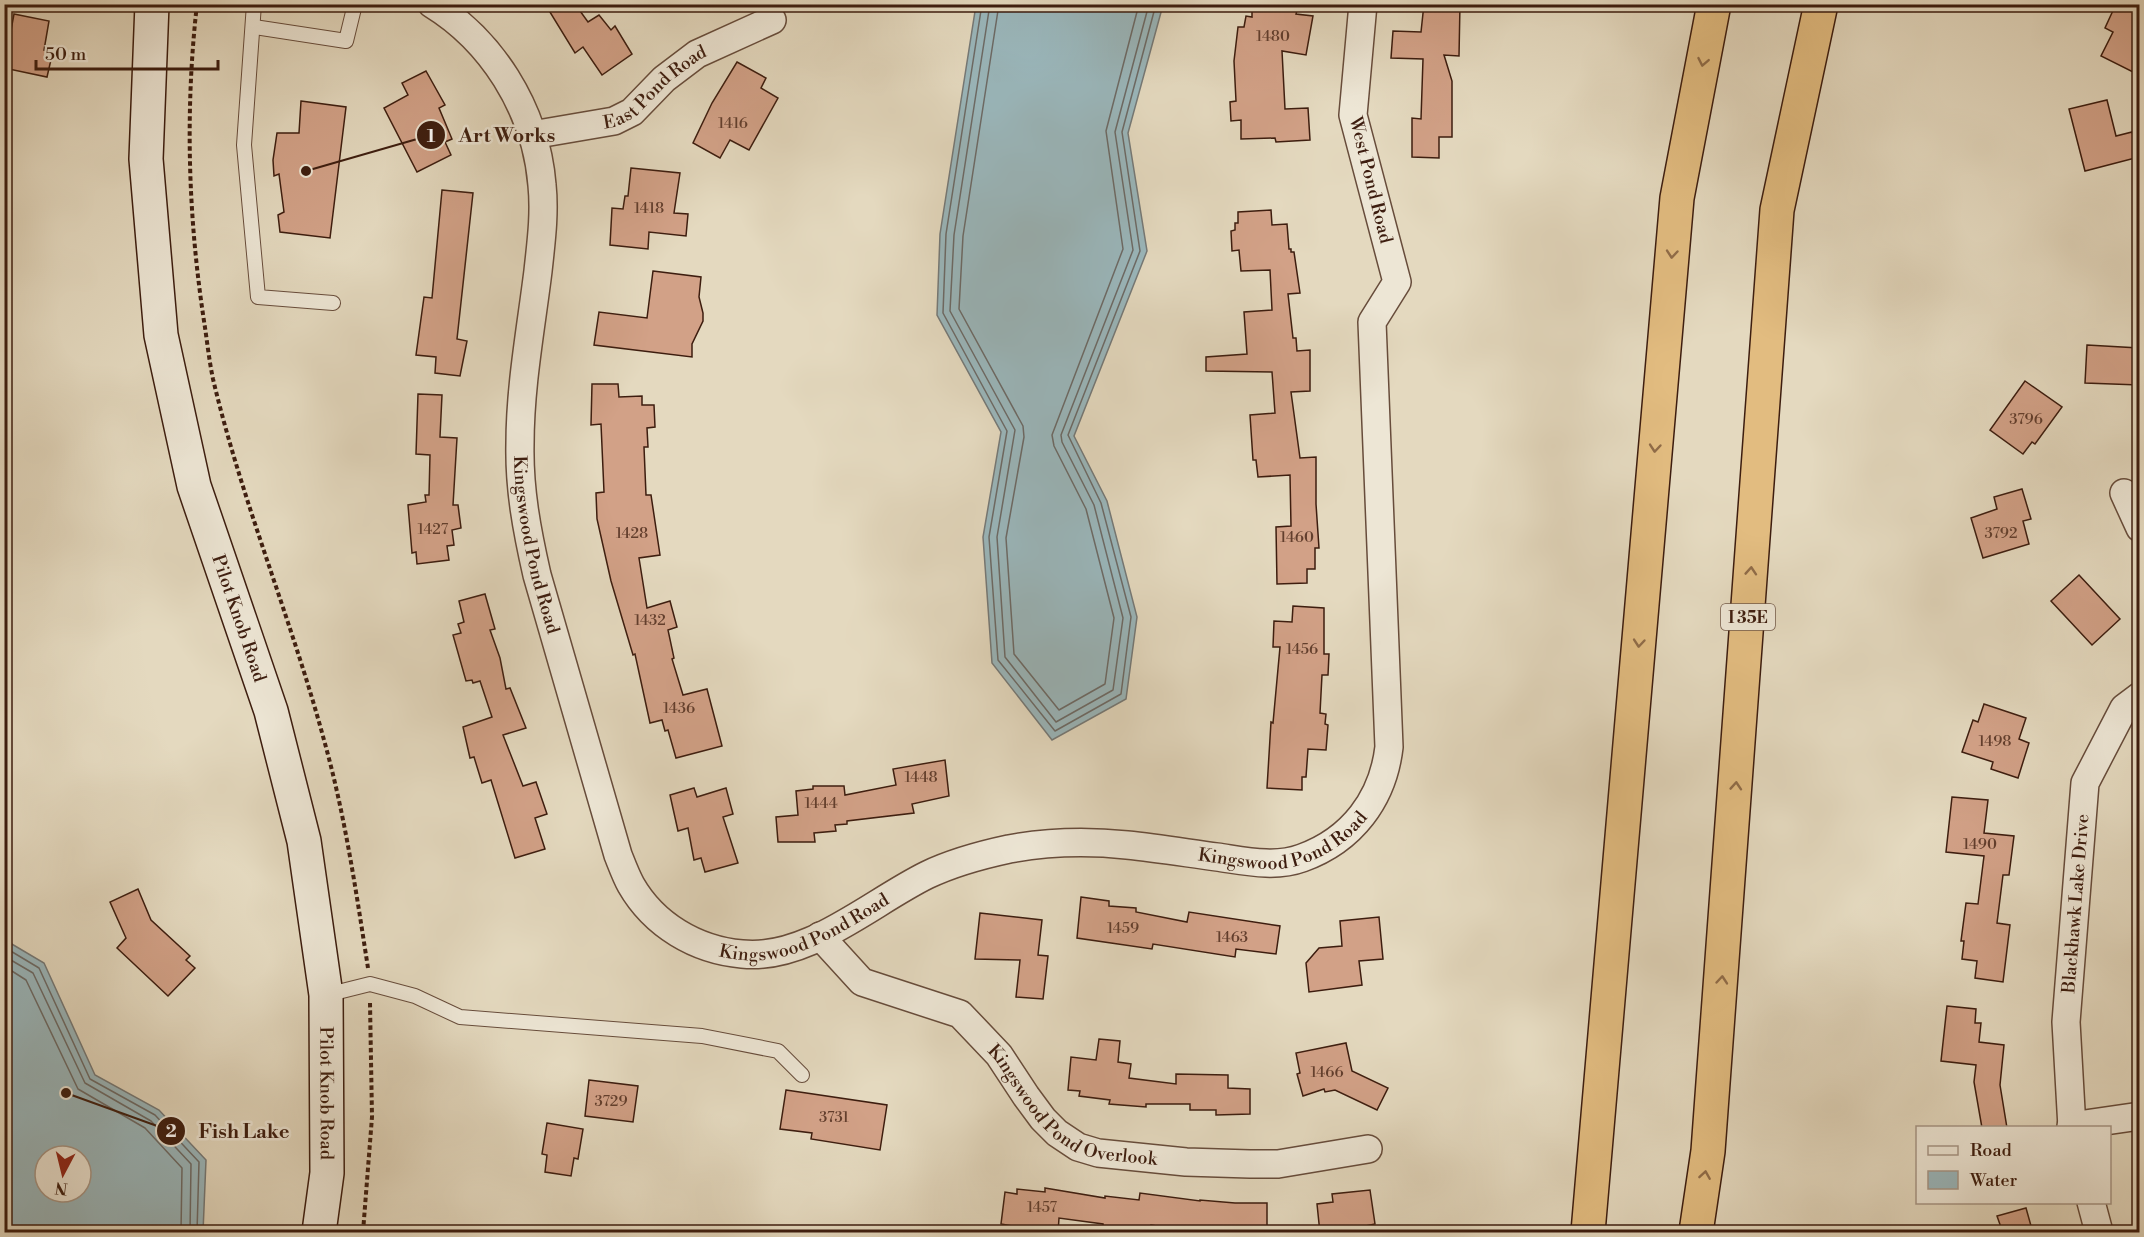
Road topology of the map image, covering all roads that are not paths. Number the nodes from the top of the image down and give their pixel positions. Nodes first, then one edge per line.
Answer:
1 (152, 4) edge
2 (254, 4) edge
3 (355, 4) edge
4 (432, 4) edge
5 (1363, 4) edge
6 (1714, 4) edge
7 (1821, 4) edge
8 (772, 20) dead end
9 (254, 27) junction
10 (532, 135) junction
11 (1397, 282) joint
12 (333, 303) dead end
13 (2124, 493) dead end
14 (2139, 528) edge
15 (2139, 696) edge
16 (820, 936) junction
17 (326, 995) junction
18 (802, 1075) dead end
19 (2139, 1116) edge
20 (2071, 1126) edge
21 (2077, 1126) edge
22 (1368, 1149) dead end
23 (2091, 1204) edge
24 (319, 1233) edge
25 (1588, 1233) edge
26 (1696, 1233) edge
27 (2099, 1233) edge

1 - 17 main road, Pilot Knob Road
2 - 9 lane
3 - 9 lane
4 - 10 street, Kingswood Pond Road
5 - 11 street, West Pond Road
6 -> 25 highway
26 -> 7 highway, I 35E
8 - 10 street, East Pond Road
9 - 12 lane
10 - 16 street, Kingswood Pond Road
11 - 16 street, Kingswood Pond Road
13 - 14 street
15 - 20 street, Blackhawk Lake Drive
16 - 22 street, Kingswood Pond Overlook
17 - 18 lane
17 - 24 main road, Pilot Knob Road
19 - 21 street
23 - 27 street

